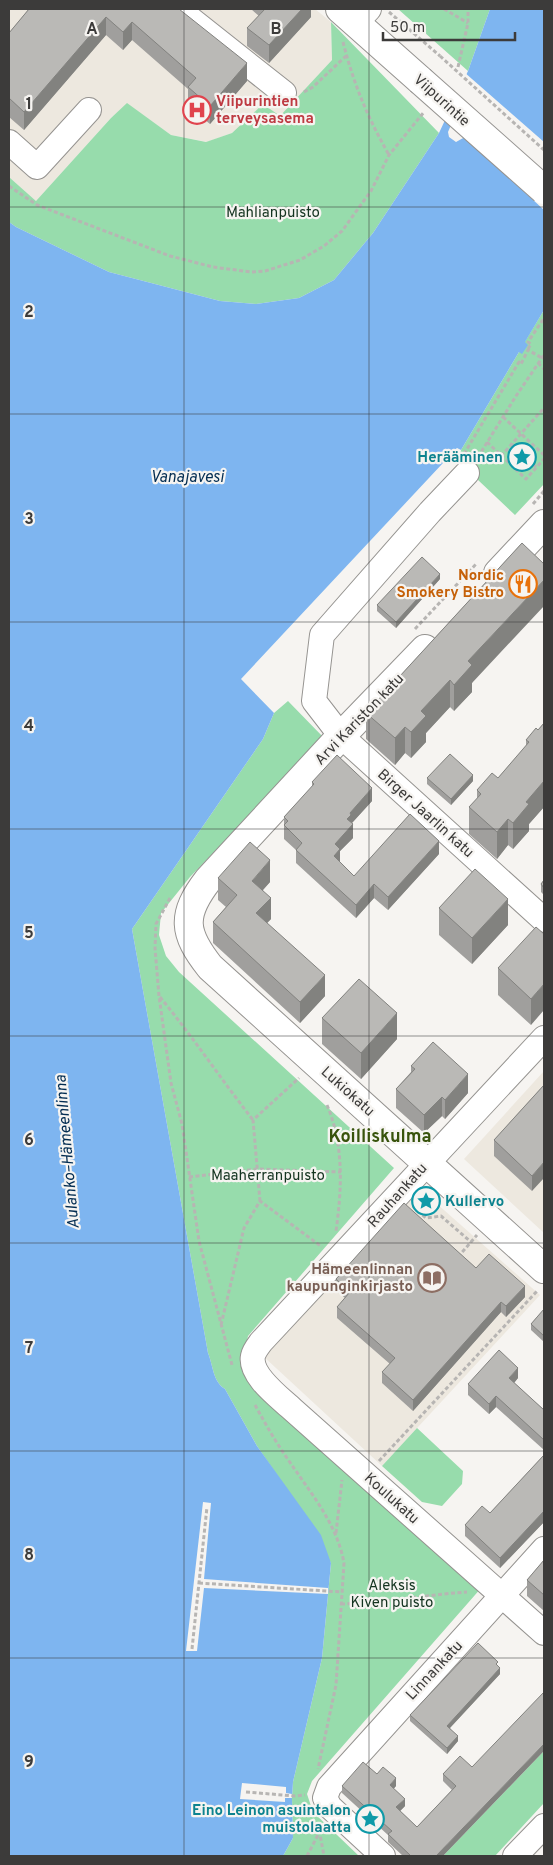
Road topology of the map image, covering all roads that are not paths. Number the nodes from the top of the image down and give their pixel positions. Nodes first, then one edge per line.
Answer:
1 (178, 9) edge
2 (360, 16) edge
3 (437, 67) junction
4 (284, 94) road end
5 (89, 110) dead end
6 (9, 142) edge
7 (544, 167) edge
8 (544, 190) edge
9 (463, 468) road end
10 (537, 530) edge
11 (481, 591) edge
12 (440, 634) edge
13 (341, 736) junction
14 (544, 920) edge
15 (189, 923) joint
16 (544, 1038) edge
17 (427, 1162) junction
18 (543, 1278) edge
19 (253, 1354) joint
20 (544, 1549) edge
21 (503, 1596) junction
22 (544, 1633) edge
23 (544, 1826) edge
24 (384, 1856) edge
25 (516, 1856) edge

1 - 4 street
2 - 3 main road, Viipurintie
3 - 7 main road, Viipurintie
3 - 8 main road, Viipurintie, bridge
5 - 6 street
9 - 13 street, Birger Jaarlin katu
10 - 11 main road
12 - 13 main road, Arvi Kariston katu
13 - 14 street, Birger Jaarlin katu
13 - 15 main road, Arvi Kariston katu
15 - 17 main road, Lukiokatu
16 - 17 street, Rauhankatu
17 - 18 main road, Lukiokatu
17 - 19 street, Rauhankatu
19 - 21 street, Koulukatu
20 - 21 street, Linnankatu
21 - 22 street, Koulukatu
21 - 24 street, Linnankatu
23 - 25 street

